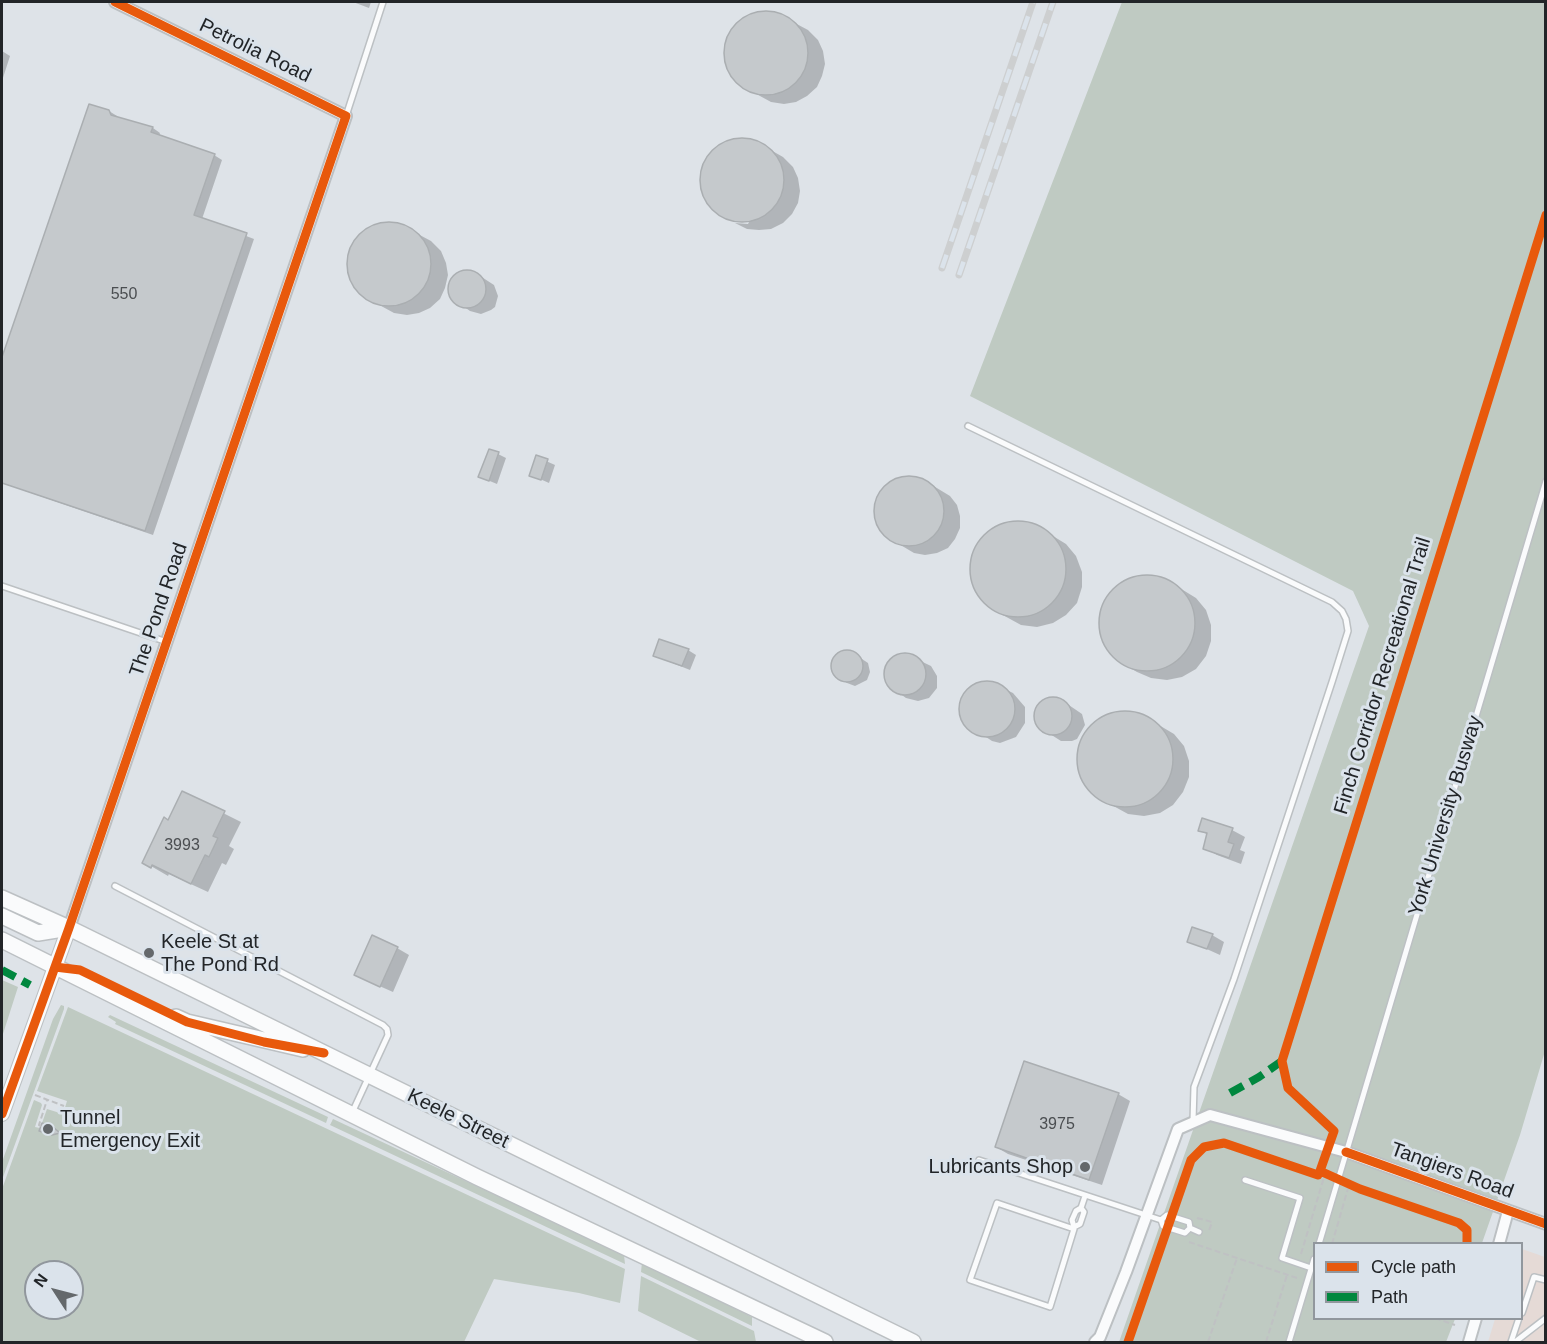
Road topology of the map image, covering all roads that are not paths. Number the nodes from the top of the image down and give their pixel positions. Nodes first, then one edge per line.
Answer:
1 (115, 2) edge
2 (383, 2) edge
3 (346, 116) junction
4 (968, 426) dead end
5 (1545, 481) edge
6 (2, 586) edge
7 (167, 642) junction
8 (115, 886) dead end
9 (2, 898) edge
10 (2, 916) edge
11 (69, 928) junction
12 (2, 940) edge
13 (55, 967) junction
14 (324, 1053) junction
15 (370, 1076) junction
16 (2, 1114) edge
17 (351, 1114) junction
18 (1193, 1123) junction
19 (1346, 1152) junction
20 (979, 1160) dead end
21 (1245, 1180) dead end
22 (1085, 1196) junction
23 (1508, 1211) junction
24 (1147, 1216) junction
25 (1161, 1220) junction
26 (1545, 1224) edge
27 (1074, 1228) junction
28 (1190, 1228) junction
29 (1199, 1232) dead end
30 (1320, 1242) edge
31 (1499, 1242) edge
32 (1313, 1269) edge
33 (1545, 1280) edge
34 (1523, 1307) edge
35 (1545, 1317) edge
36 (1475, 1320) edge
37 (1519, 1320) edge
38 (1099, 1341) edge
39 (825, 1342) edge
40 (913, 1342) edge
41 (1289, 1342) edge
42 (1469, 1342) edge
43 (1513, 1342) edge

1 - 3 street, Petrolia Road
2 - 3 lane
3 - 7 street, The Pond Road
4 - 18 lane
5 - 19 lane, York University Busway
6 - 7 lane
7 - 11 street, The Pond Road
8 - 15 lane
9 - 11 main road, Keele Street
10 - 11 main road
11 - 13 street, The Pond Road
11 - 14 main road, Keele Street
12 - 13 main road
13 - 14 main road
13 - 16 street, The Pond Road
13 - 17 main road
14 - 15 main road, Keele Street
15 - 17 lane
15 - 40 main road, Keele Street
17 - 39 main road
18 - 19 street, Tangiers Road
18 - 24 street
19 - 23 street, Tangiers Road
19 - 30 lane, York University Busway
20 - 22 lane
21 - 32 lane
22 - 24 lane
22 - 27 lane
23 - 26 street, Tangiers Road
23 - 31 street
24 - 25 lane
24 - 38 street
25 - 28 lane
25 - 28 lane
27 - 27 lane
28 - 29 lane
32 - 41 lane
33 - 34 lane
35 - 43 lane
36 - 42 street
37 - 43 lane

